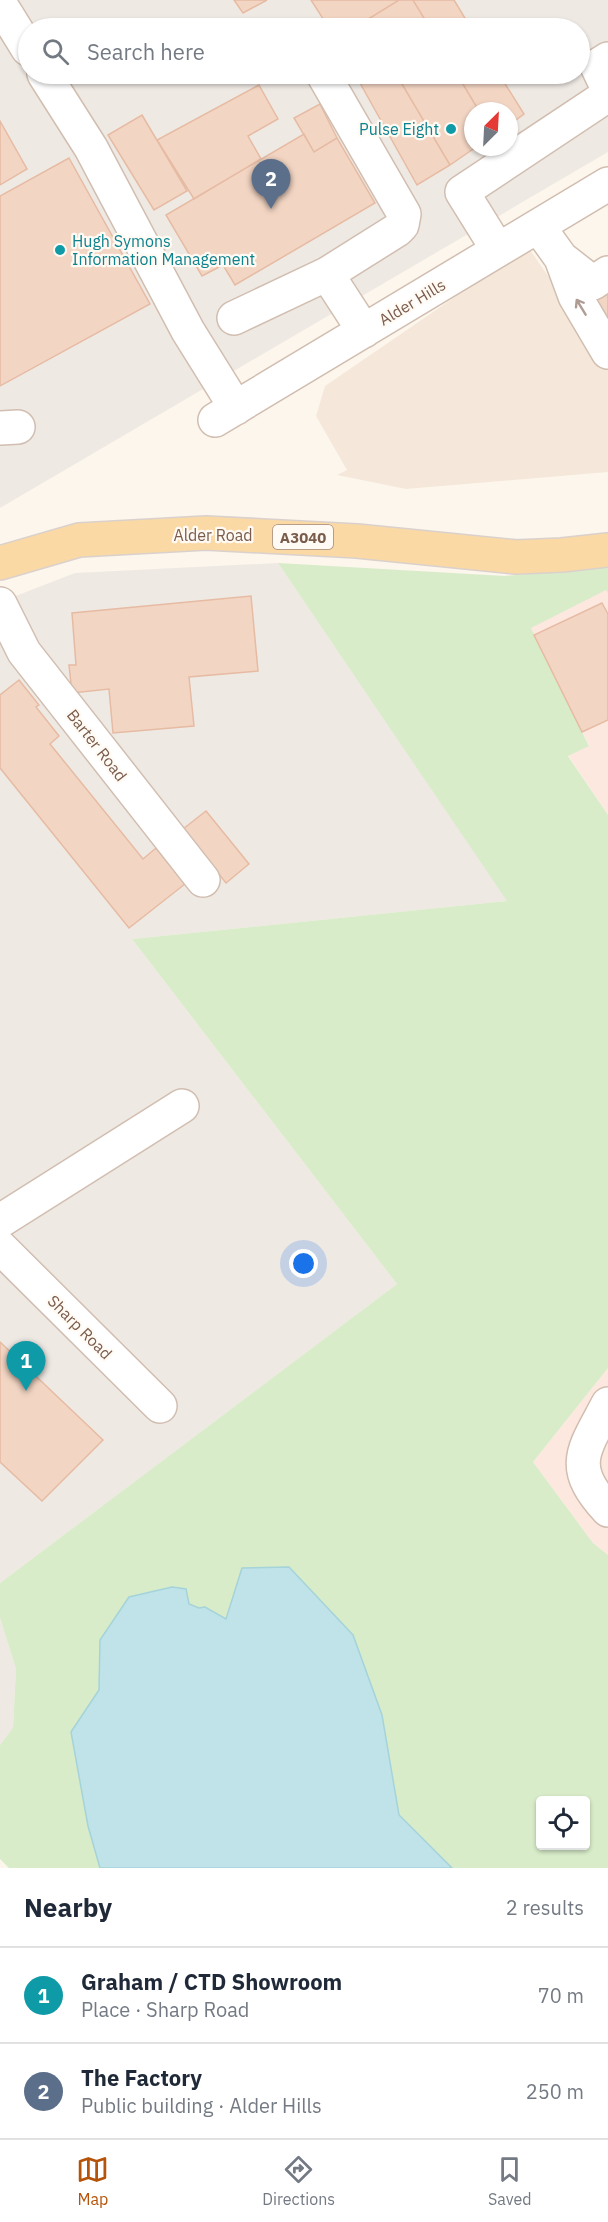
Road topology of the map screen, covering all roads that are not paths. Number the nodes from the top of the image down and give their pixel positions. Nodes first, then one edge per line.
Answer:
1 (0, 8) edge
2 (18, 33) edge
3 (608, 59) edge
4 (50, 84) edge
5 (329, 84) edge
6 (608, 89) edge
7 (608, 95) edge
8 (608, 184) edge
9 (538, 226) junction
10 (498, 250) junction
11 (561, 258) junction
12 (608, 273) edge
13 (327, 274) junction
14 (234, 318) dead end
15 (364, 331) junction
16 (608, 351) edge
17 (608, 550) edge
18 (0, 563) edge
19 (0, 604) edge
20 (203, 880) dead end
21 (182, 1106) dead end
22 (0, 1221) edge
23 (0, 1248) edge
24 (608, 1404) edge
25 (160, 1406) dead end
26 (608, 1509) edge

1 - 2 street
3 - 6 street
4 - 15 street, Alder Hills
5 - 13 street
7 - 10 street
8 - 9 street, Alder Hills
9 - 10 street, Alder Hills
9 - 11 street
10 - 15 street, Alder Hills
11 - 12 street
16 -> 11 street
13 - 14 street
13 - 15 street
17 - 18 main road, Alder Road / A3040
19 - 20 street, Barter Road
21 - 22 street
23 - 25 street, Sharp Road
24 - 26 street

